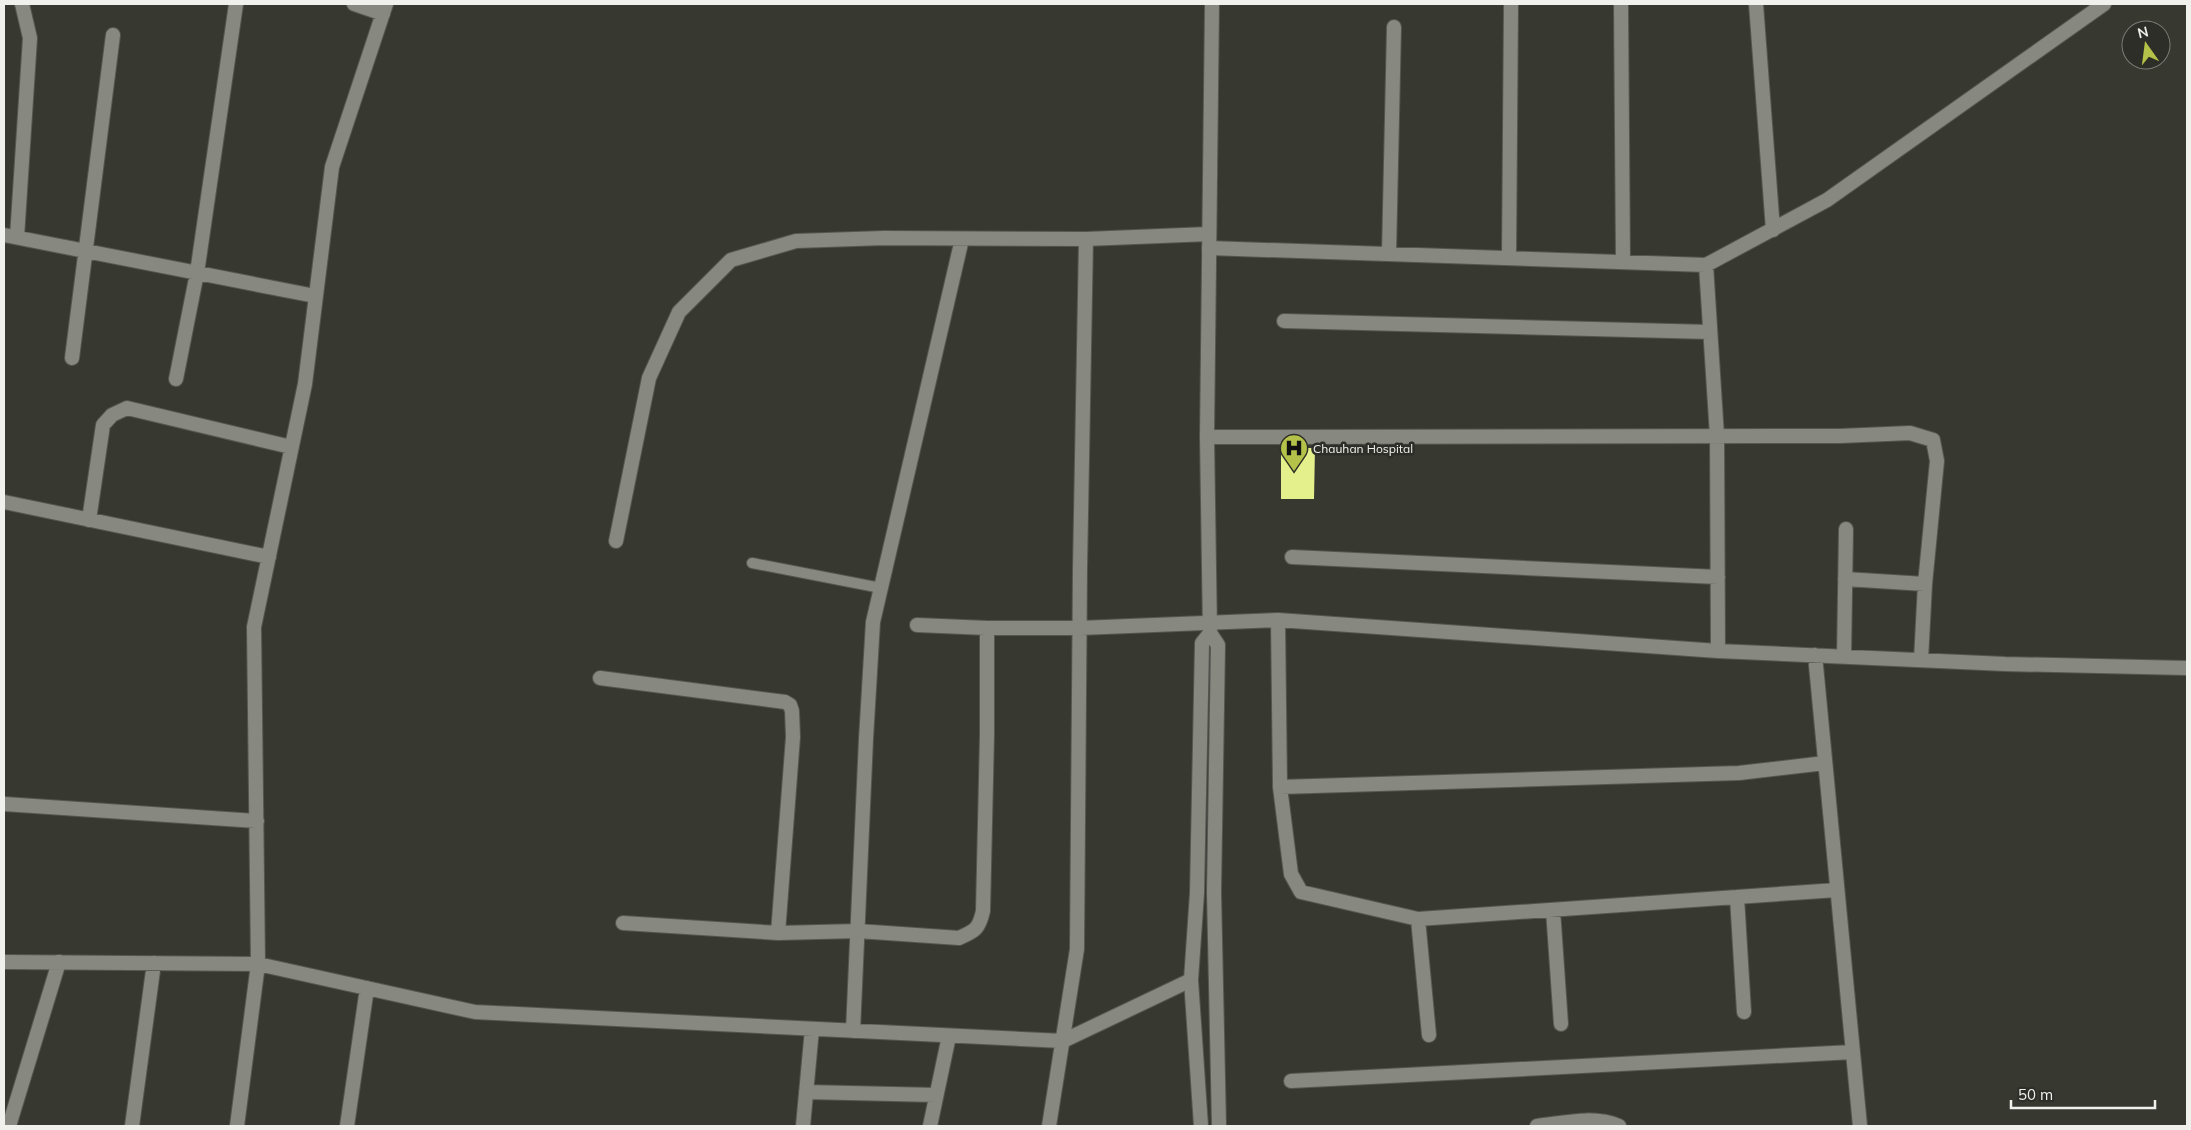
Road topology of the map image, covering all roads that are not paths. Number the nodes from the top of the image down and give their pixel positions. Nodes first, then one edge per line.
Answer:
1 (22, 4) edge
2 (236, 4) edge
3 (354, 4) edge
4 (1212, 4) edge
5 (1511, 4) edge
6 (1621, 4) edge
7 (1756, 4) edge
8 (2104, 4) edge
9 (384, 9) edge
10 (1394, 27) dead end
11 (113, 36) dead end
12 (1773, 230) junction
13 (10, 236) edge
14 (962, 238) junction
15 (1086, 239) junction
16 (1209, 241) junction
17 (86, 251) junction
18 (1389, 254) junction
19 (1509, 258) junction
20 (1623, 262) junction
21 (1706, 265) junction
22 (197, 273) junction
23 (316, 296) junction
24 (1284, 321) dead end
25 (1710, 332) junction
26 (72, 358) dead end
27 (176, 379) dead end
28 (1717, 436) junction
29 (1207, 437) junction
30 (292, 447) junction
31 (4, 502) edge
32 (88, 520) junction
33 (1846, 529) dead end
34 (616, 541) dead end
35 (269, 557) junction
36 (1292, 557) dead end
37 (752, 563) dead end
38 (1718, 577) junction
39 (1845, 579) junction
40 (1925, 584) junction
41 (881, 588) junction
42 (1278, 620) junction
43 (917, 625) dead end
44 (987, 628) junction
45 (1080, 628) junction
46 (1211, 628) junction
47 (1718, 651) junction
48 (1815, 655) junction
49 (1844, 656) junction
50 (1921, 660) junction
51 (2187, 668) edge
52 (600, 678) dead end
53 (1825, 763) junction
54 (1280, 787) junction
55 (4, 804) edge
56 (257, 821) junction
57 (1837, 890) junction
58 (1737, 897) junction
59 (1553, 910) junction
60 (1418, 919) junction
61 (623, 922) dead end
62 (858, 931) junction
63 (778, 933) junction
64 (4, 962) edge
65 (59, 962) junction
66 (154, 963) junction
67 (258, 964) junction
68 (1191, 980) junction
69 (367, 988) junction
70 (1744, 1012) dead end
71 (1561, 1024) dead end
72 (812, 1029) junction
73 (853, 1031) junction
74 (1429, 1035) dead end
75 (948, 1036) junction
76 (1063, 1041) junction
77 (1853, 1052) junction
78 (1291, 1082) dead end
79 (806, 1092) junction
80 (936, 1095) junction
81 (9, 1126) edge
82 (132, 1126) edge
83 (237, 1126) edge
84 (347, 1126) edge
85 (803, 1126) edge
86 (930, 1126) edge
87 (1049, 1126) edge
88 (1201, 1126) edge
89 (1219, 1126) edge
90 (1537, 1126) edge
91 (1619, 1126) edge
92 (1860, 1126) edge

1 - 13 street
2 - 22 street
3 - 9 street
4 - 16 street
5 - 19 street
6 - 20 street
7 - 12 street
8 - 12 street
9 - 23 street
10 - 18 street
11 - 17 street
12 - 21 street
13 - 17 street
14 - 15 street
14 - 34 street
14 - 41 street
15 - 16 street
15 - 45 street
16 - 18 street
16 - 29 street
17 - 22 street
17 - 26 street
18 - 19 street
19 - 20 street
20 - 21 street
21 - 25 street
22 - 23 street
22 - 27 street
23 - 30 street
24 - 25 street
25 - 28 street
28 - 29 street
28 - 38 street
28 - 40 street
29 - 46 street
30 - 32 street
30 - 35 street
31 - 32 street
32 - 35 street
33 - 39 street
35 - 56 street
36 - 38 street
37 - 41 lane
38 - 47 street
39 - 40 street
39 - 49 street
40 - 50 street
41 - 62 street
42 - 46 street
42 - 47 street
42 - 54 street
43 - 44 street
44 - 45 street
44 - 62 street
45 - 46 street
45 - 76 street
46 - 68 street
46 - 89 street
47 - 48 street
48 - 49 street
48 - 53 street
49 - 50 street
50 - 51 street
52 - 63 street
53 - 54 street
53 - 57 street
54 - 60 street
55 - 56 street
56 - 67 street
57 - 58 street
57 - 77 street
58 - 59 street
58 - 70 street
59 - 60 street
59 - 71 street
60 - 74 street
61 - 63 street
62 - 63 street
62 - 73 street
64 - 65 street
65 - 66 street
65 - 81 street
66 - 67 street
66 - 82 street
67 - 69 street
67 - 83 street
68 - 76 street
68 - 88 street
69 - 72 street
69 - 84 street
72 - 73 street
72 - 79 street
73 - 75 street
75 - 76 street
75 - 80 street
76 - 87 street
77 - 78 street
77 - 92 street
79 - 80 street
79 - 85 street
80 - 86 street
90 - 91 street

